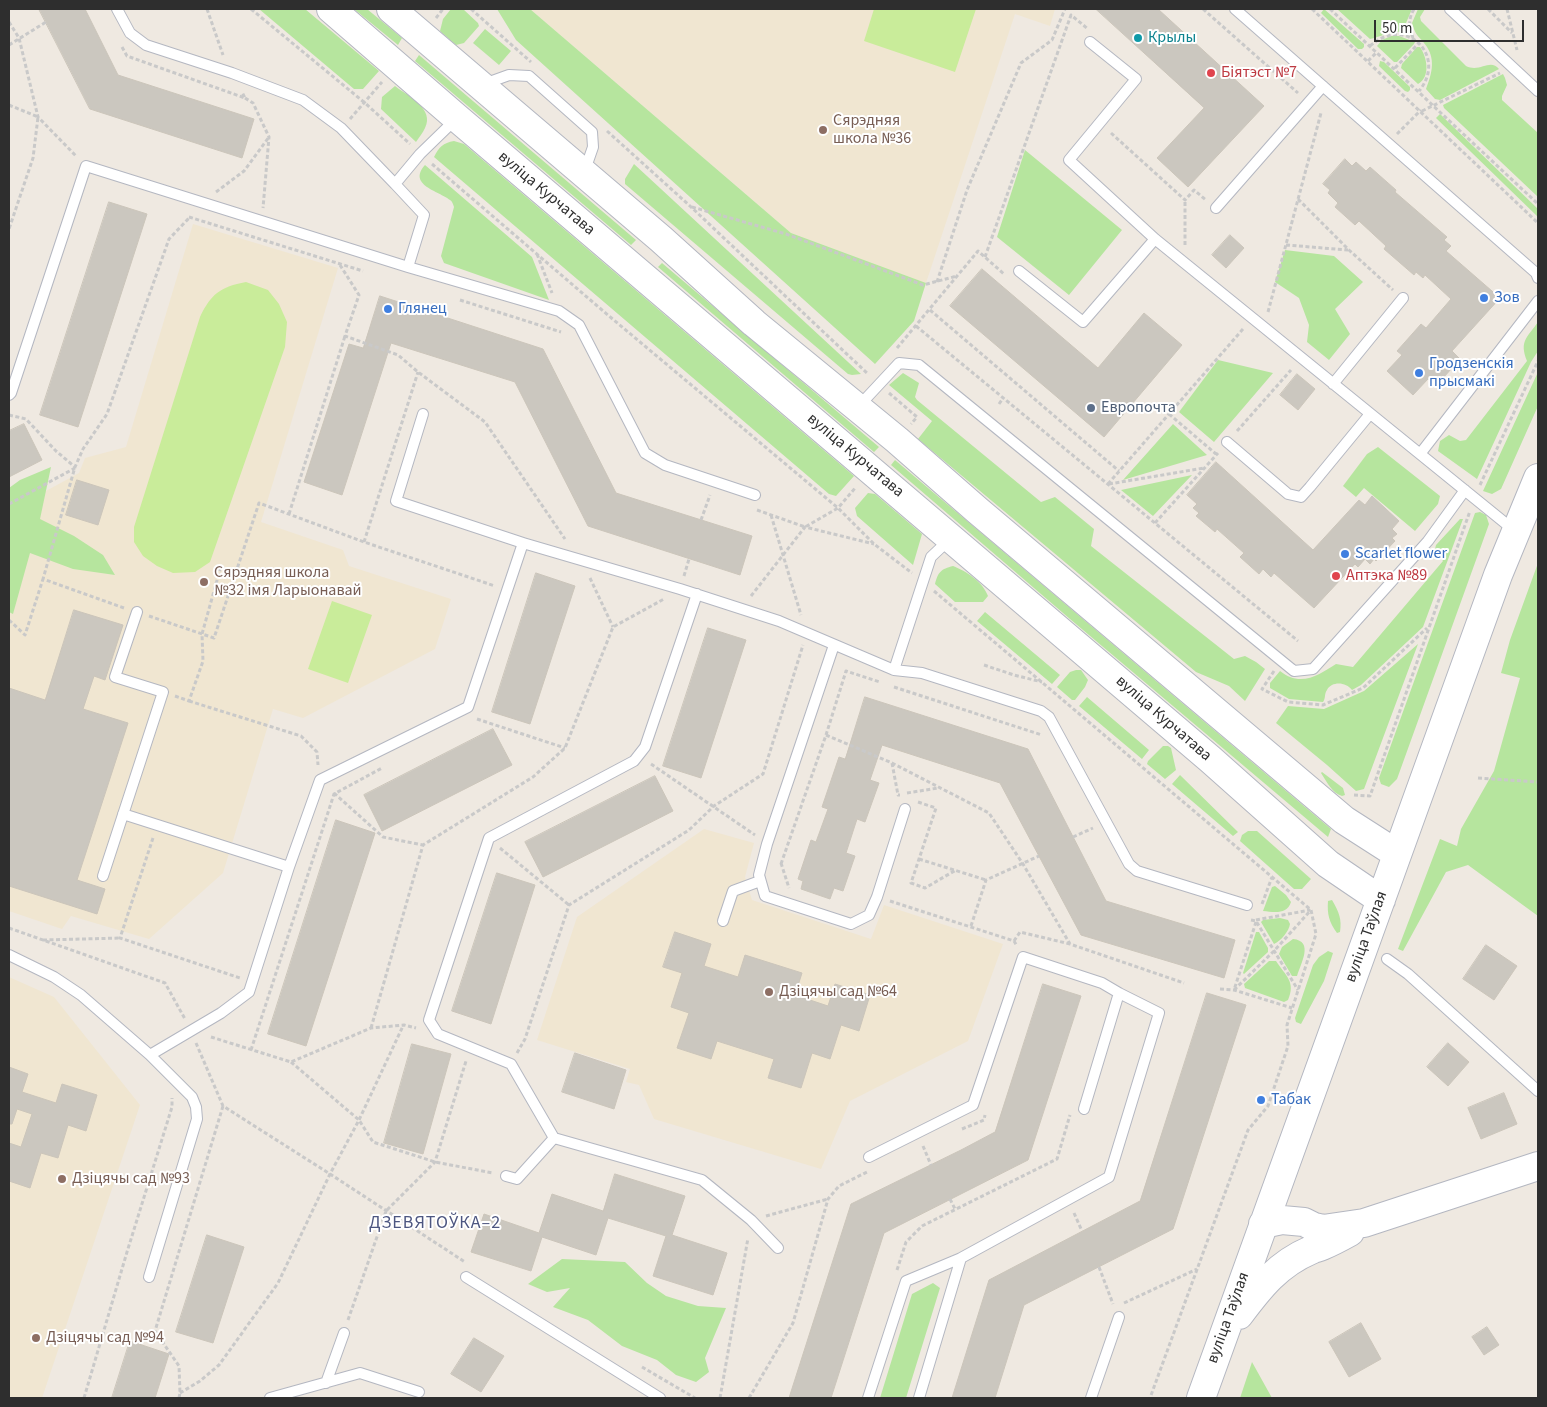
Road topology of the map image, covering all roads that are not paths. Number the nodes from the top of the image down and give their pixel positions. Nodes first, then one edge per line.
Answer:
1 (118, 9) edge
2 (331, 9) edge
3 (391, 9) edge
4 (1235, 9) edge
5 (1450, 9) edge
6 (1092, 38) road end
7 (480, 85) junction
8 (1323, 86) junction
9 (1538, 91) edge
10 (457, 118) junction
11 (584, 174) junction
12 (395, 184) junction
13 (1216, 208) road end
14 (661, 239) junction
15 (1155, 239) junction
16 (408, 267) junction
17 (634, 268) junction
18 (1020, 270) dead end
19 (1538, 278) edge
20 (1403, 298) dead end
21 (1538, 301) edge
22 (1333, 384) junction
23 (9, 394) edge
24 (858, 408) junction
25 (422, 414) dead end
26 (1370, 414) junction
27 (1227, 442) dead end
28 (1420, 454) junction
29 (1538, 478) edge
30 (1465, 490) junction
31 (754, 495) dead end
32 (1516, 532) junction
33 (950, 538) junction
34 (523, 544) junction
35 (697, 594) junction
36 (136, 612) road end
37 (834, 645) junction
38 (894, 670) junction
39 (905, 809) dead end
40 (123, 814) junction
41 (1397, 854) junction
42 (288, 866) junction
43 (103, 876) dead end
44 (760, 881) junction
45 (1381, 900) junction
46 (1247, 905) road end
47 (723, 921) dead end
48 (9, 954) edge
49 (1387, 959) dead end
50 (1118, 993) junction
51 (150, 1055) junction
52 (1538, 1091) edge
53 (1084, 1109) dead end
54 (554, 1138) junction
55 (1292, 1144) junction
56 (868, 1156) dead end
57 (1538, 1166) edge
58 (506, 1176) road end
59 (1304, 1222) junction
60 (1263, 1224) junction
61 (1364, 1224) junction
62 (778, 1248) dead end
63 (1312, 1249) junction
64 (961, 1258) junction
65 (149, 1277) dead end
66 (466, 1277) dead end
67 (1117, 1312) road end
68 (344, 1333) road end
69 (1221, 1341) junction
70 (326, 1383) junction
71 (419, 1392) dead end
72 (270, 1398) edge
73 (660, 1398) edge
74 (868, 1398) edge
75 (919, 1398) edge
76 (1091, 1398) edge
77 (1201, 1398) edge

1 - 12 lane
2 - 10 main road, вуліца Курчатава
3 - 7 main road
4 - 8 lane
5 - 9 lane
6 - 15 lane
7 - 11 main road
7 - 11 lane
8 - 13 lane
8 - 19 lane
10 - 12 lane
10 - 17 main road, вуліца Курчатава
11 - 14 main road
12 - 16 lane
14 - 17 main road
14 - 24 main road
15 - 18 lane
15 - 22 lane
16 - 23 lane
16 - 31 lane
17 - 33 main road, вуліца Курчатава
20 - 22 lane
21 - 28 lane
22 - 26 lane
24 - 30 lane
24 - 41 main road
25 - 34 lane
26 - 27 lane
26 - 28 lane
28 - 30 lane
29 - 32 main road, вуліца Таўлая
30 - 32 lane
32 - 41 main road, вуліца Таўлая
33 - 38 lane
33 - 45 main road, вуліца Курчатава
34 - 35 lane
34 - 42 lane
35 - 37 lane
35 - 54 lane
36 - 40 lane
37 - 38 lane
37 - 44 lane
38 - 46 lane
39 - 44 lane
40 - 42 lane
40 - 43 lane
41 - 45 main road, вуліца Таўлая
42 - 51 lane
44 - 47 lane
45 - 55 main road, вуліца Таўлая
48 - 51 lane
49 - 52 lane
50 - 53 lane
50 - 56 lane
50 - 64 lane
51 - 65 lane
54 - 58 lane
54 - 62 lane
55 - 59 main road
55 - 60 main road, вуліца Таўлая
57 - 61 main road
59 - 60 main road
59 - 61 main road
60 - 63 main road
60 - 69 main road, вуліца Таўлая
61 - 63 main road
63 - 69 main road
64 - 74 lane
64 - 75 lane
66 - 73 lane
67 - 76 lane
68 - 70 lane
69 - 77 main road, вуліца Таўлая
70 - 71 lane
70 - 72 lane

